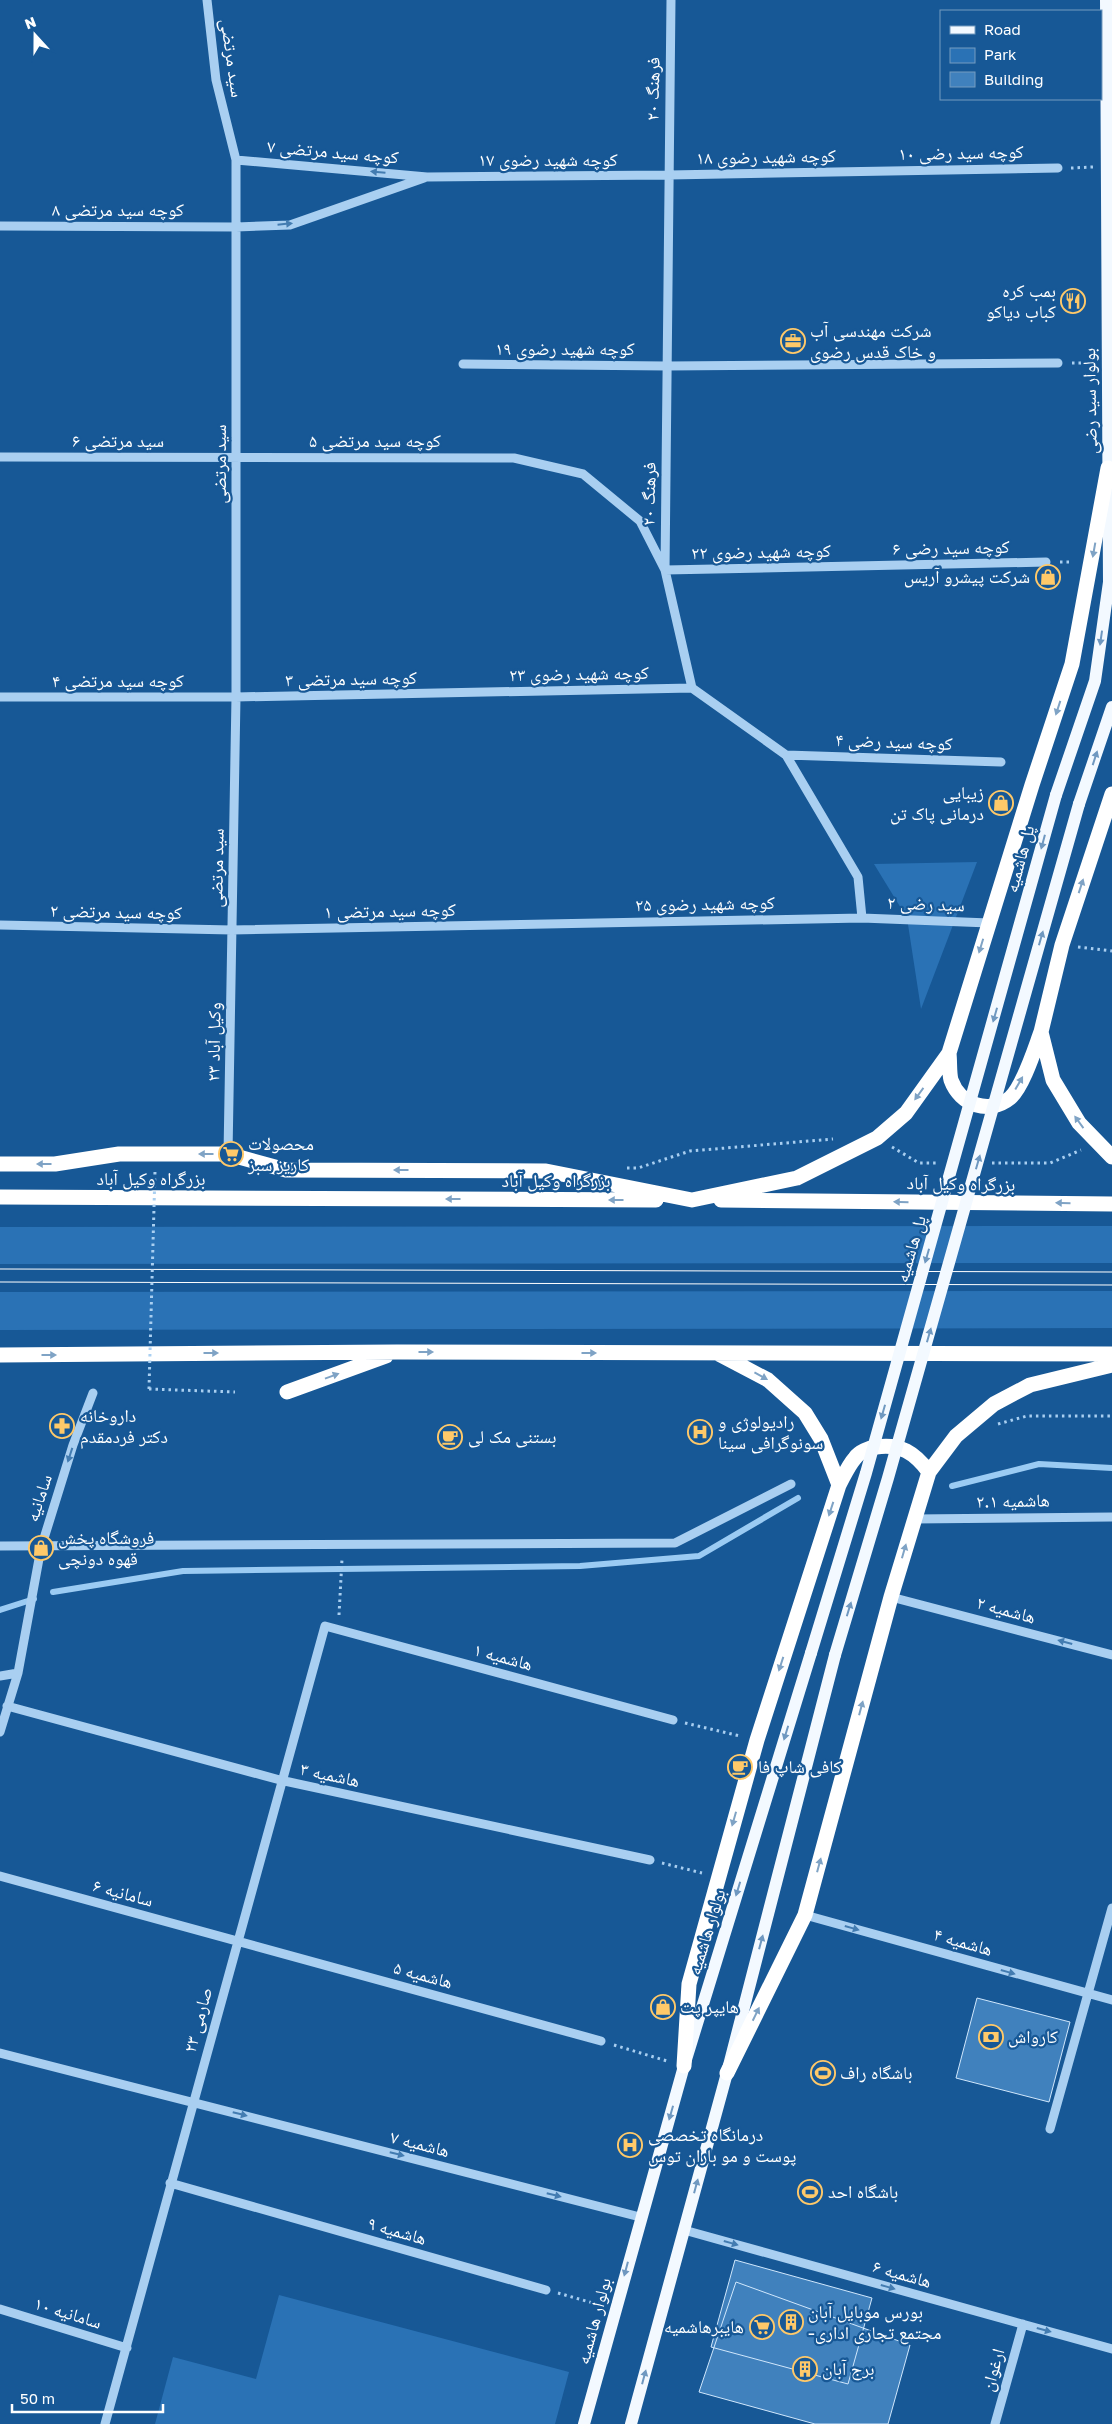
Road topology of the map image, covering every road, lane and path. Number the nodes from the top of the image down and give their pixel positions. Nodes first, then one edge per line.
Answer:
1 (207, 0) edge
2 (671, 0) edge
3 (1106, 0) edge
4 (236, 160) junction
5 (1108, 167) junction
6 (1058, 168) joint
7 (864, 171) joint
8 (669, 175) junction
9 (427, 177) junction
10 (0, 226) edge
11 (236, 227) junction
12 (1106, 362) junction
13 (1058, 363) joint
14 (463, 364) dead end
15 (667, 366) junction
16 (0, 457) edge
17 (236, 457) junction
18 (1108, 468) junction
19 (1092, 561) junction
20 (1046, 562) joint
21 (857, 566) joint
22 (665, 570) junction
23 (692, 688) junction
24 (466, 693) joint
25 (0, 697) edge
26 (236, 697) junction
27 (1112, 707) edge
28 (786, 755) junction
29 (1001, 762) dead end
30 (1112, 794) edge
31 (1056, 795) joint
32 (862, 918) junction
33 (989, 922) junction
34 (548, 924) joint
35 (0, 925) edge
36 (232, 930) junction
37 (1062, 945) junction
38 (1112, 951) edge
39 (1041, 1032) junction
40 (949, 1053) junction
41 (228, 1154) junction
42 (1112, 1157) edge
43 (0, 1164) edge
44 (155, 1171) dead end
45 (0, 1197) edge
46 (692, 1200) junction
47 (1112, 1204) edge
48 (397, 1352) junction
49 (718, 1353) junction
50 (1112, 1354) edge
51 (0, 1355) edge
52 (1112, 1365) edge
53 (235, 1392) dead end
54 (287, 1392) dead end
55 (93, 1393) dead end
56 (1112, 1416) edge
57 (992, 1426) dead end
58 (928, 1472) junction
59 (791, 1484) dead end
60 (839, 1485) junction
61 (1112, 1517) edge
62 (914, 1519) junction
63 (0, 1546) edge
64 (343, 1546) junction
65 (41, 1548) junction
66 (891, 1597) junction
67 (325, 1626) joint
68 (338, 1629) junction
69 (811, 1653) joint
70 (1112, 1655) edge
71 (18, 1673) junction
72 (0, 1676) edge
73 (8, 1706) junction
74 (673, 1720) joint
75 (0, 1732) edge
76 (757, 1740) junction
77 (280, 1780) junction
78 (650, 1860) joint
79 (0, 1876) edge
80 (718, 1877) junction
81 (1112, 1908) edge
82 (805, 1915) junction
83 (237, 1941) junction
84 (1088, 1994) junction
85 (1112, 2000) edge
86 (601, 2041) joint
87 (0, 2053) edge
88 (684, 2066) junction
89 (727, 2073) junction
90 (192, 2102) junction
91 (1050, 2129) dead end
92 (170, 2183) junction
93 (640, 2217) junction
94 (684, 2230) junction
95 (546, 2290) joint
96 (0, 2309) edge
97 (615, 2309) junction
98 (1023, 2324) junction
99 (127, 2348) junction
100 (1112, 2349) edge
101 (105, 2424) edge
102 (584, 2424) edge
103 (631, 2424) edge
104 (995, 2424) edge

1 - 4 street, سید مرتضی
2 - 8 street, فرهنگ ۲۰
3 - 5 main road, بولوار سید رضی
9 -> 4 street, کوچه سید مرتضی ۷
4 - 11 street, سید مرتضی
5 - 6 path
5 - 12 main road, بولوار سید رضی
6 - 7 street, کوچه سید رضی ۱۰
7 - 8 street, کوچه شهید رضوی ۱۸
8 - 9 street, کوچه شهید رضوی ۱۷
8 - 15 street, فرهنگ ۲۰
11 -> 9 street, کوچه سید مرتضی ۸
10 - 11 street, کوچه سید مرتضی ۸
11 - 17 street, سید مرتضی
12 - 13 path
12 - 18 main road, بولوار سید رضی
13 - 15 street, کوچه شهید رضوی ۱۹
14 - 15 street, کوچه شهید رضوی ۱۹
15 - 22 street, فرهنگ ۲۰
16 - 17 street, سید مرتضی ۶
17 - 22 street, کوچه سید مرتضی ۵
17 - 26 street, سید مرتضی
18 -> 19 highway
18 -> 31 main road, بولوار سید رضی
19 - 20 path
19 -> 33 highway
20 - 21 street, کوچه سید رضی ۶
21 - 22 street, کوچه شهید رضوی ۲۲
22 - 23 street, فرهنگ ۲۰
23 - 24 street, کوچه شهید رضوی ۲۳
23 - 28 street
24 - 26 street, کوچه سید مرتضی ۳
25 - 26 street, کوچه سید مرتضی ۴
26 - 36 street, سید مرتضی
89 -> 27 main road, bridge
28 - 29 street, کوچه سید رضی ۴
28 - 32 street
37 -> 30 highway
31 -> 69 main road, پل هاشمیه, bridge
32 - 33 street, سید رضی ۲
32 - 34 street, کوچه شهید رضوی ۲۵
33 -> 40 highway
34 - 36 street, کوچه سید مرتضی ۱
35 - 36 street, کوچه سید مرتضی ۲
36 - 41 street, ۲۳ وکیل آباد
37 - 38 path
37 - 39 highway
40 -> 39 highway
42 -> 39 highway
40 -> 46 highway
41 -> 43 highway
46 -> 41 highway
44 - 53 path, bridge
46 -> 45 highway, بزرگراه وکیل آباد
47 -> 46 highway, بزرگراه وکیل آباد
48 -> 49 highway
51 -> 48 highway
54 -> 48 highway
49 - 50 highway
49 -> 60 highway
52 - 58 highway
55 -> 65 street, سامانیه
56 - 57 path
58 - 60 highway
58 - 62 highway
59 - 64 street
60 -> 76 highway
61 - 62 street, هاشمیه ۲.۱
66 -> 62 highway
63 - 65 street
64 - 65 street
64 - 68 path
65 - 71 street, سامانیه
70 -> 66 street, هاشمیه ۲
82 -> 66 highway
67 - 68 street, هاشمیه ۱
67 - 77 street, صارمی ۲۳
68 - 74 street, هاشمیه ۱
69 -> 88 main road, بولوار هاشمیه
71 - 72 street
71 - 73 street, سامانیه
73 - 75 street, سامانیه
73 - 77 street, هاشمیه ۳
74 - 76 path
76 -> 80 highway
77 - 78 street, هاشمیه ۳
77 - 83 street, صارمی ۲۳
78 - 80 path
79 - 83 street, سامانیه ۶
80 - 88 highway
81 - 84 street
82 -> 84 street, هاشمیه ۴
89 -> 82 highway
83 - 86 street, هاشمیه ۵
83 - 90 street, صارمی ۲۳
84 - 85 street, هاشمیه ۴
84 - 91 street
86 - 88 path
87 - 90 street, هاشمیه ۷
88 -> 93 main road, بولوار هاشمیه
94 -> 89 main road
90 - 92 street, صارمی ۲۳
90 -> 93 street, هاشمیه ۷
92 - 95 street, هاشمیه ۹
92 - 99 street, صارمی ۲۳
93 -> 97 main road, بولوار هاشمیه
94 -> 98 street, هاشمیه ۶
103 -> 94 main road
95 - 97 path
96 - 99 street, سامانیه ۱۰
97 - 102 main road, بولوار هاشمیه
98 -> 100 street, هاشمیه ۶
98 - 104 street, ارغوان
99 - 101 street, صارمی ۲۳

